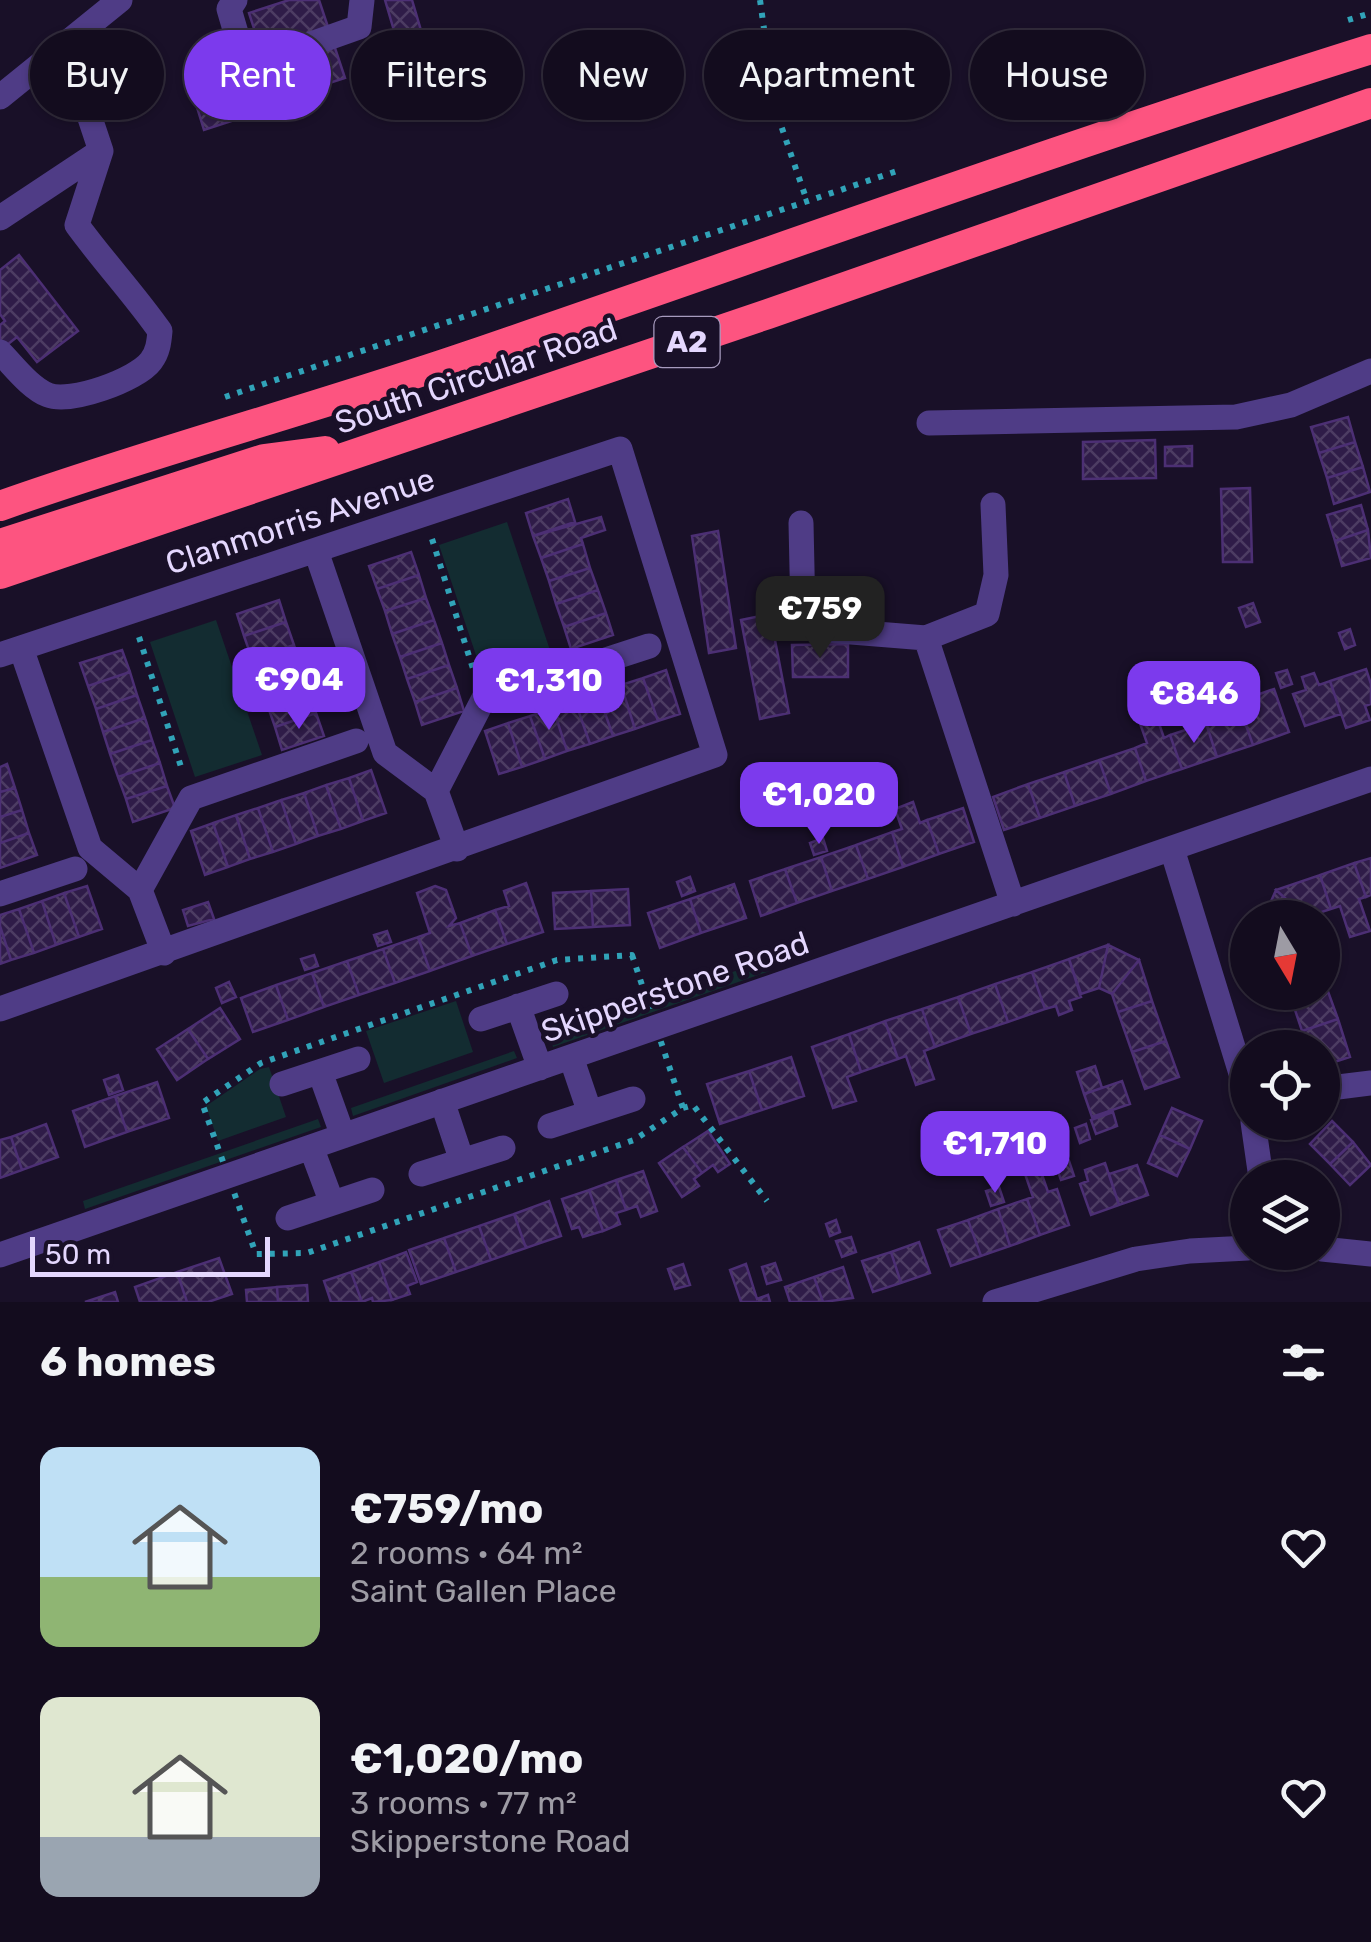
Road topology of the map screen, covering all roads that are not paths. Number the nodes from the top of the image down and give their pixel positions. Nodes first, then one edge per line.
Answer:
1 (120, 0) edge
2 (235, 0) edge
3 (362, 0) edge
4 (84, 30) edge
5 (1371, 49) edge
6 (30, 74) edge
7 (0, 98) edge
8 (1371, 103) edge
9 (91, 120) edge
10 (101, 150) junction
11 (0, 218) edge
12 (0, 352) edge
13 (1371, 371) edge
14 (929, 423) dead end
15 (392, 442) junction
16 (993, 505) dead end
17 (0, 506) edge
18 (801, 523) dead end
19 (0, 544) edge
20 (316, 551) junction
21 (0, 574) edge
22 (926, 638) junction
23 (649, 646) dead end
24 (11, 652) edge
25 (356, 742) dead end
26 (1371, 779) edge
27 (436, 792) junction
28 (457, 849) junction
29 (1172, 849) junction
30 (74, 869) dead end
31 (140, 890) junction
32 (0, 894) edge
33 (1013, 904) junction
34 (164, 952) junction
35 (556, 994) dead end
36 (518, 1006) junction
37 (0, 1009) edge
38 (481, 1019) dead end
39 (1230, 1038) edge
40 (571, 1057) junction
41 (358, 1059) dead end
42 (540, 1068) junction
43 (320, 1072) junction
44 (1371, 1083) edge
45 (282, 1084) dead end
46 (1340, 1087) edge
47 (633, 1098) dead end
48 (442, 1101) junction
49 (590, 1113) junction
50 (550, 1126) dead end
51 (343, 1136) junction
52 (311, 1147) junction
53 (503, 1148) dead end
54 (462, 1161) junction
55 (421, 1174) dead end
56 (372, 1190) dead end
57 (332, 1203) junction
58 (288, 1218) dead end
59 (1230, 1249) edge
60 (1340, 1251) edge
61 (1371, 1254) edge
62 (0, 1255) edge
63 (1025, 1297) edge
64 (994, 1302) edge

1 - 4 street
2 - 3 street
5 - 17 highway, South Circular Road / A2
6 - 7 street
8 - 15 highway, South Circular Road / A2
9 - 10 street
10 - 11 street
10 - 12 street
13 - 14 street
15 - 19 highway
15 - 21 highway, South Circular Road / A2
16 - 22 street
18 - 22 street
20 - 24 street, Clanmorris Avenue
20 - 27 street
20 - 28 street, Clanmorris Avenue
22 - 33 street
23 - 27 street
24 - 31 street
25 - 31 street
26 - 29 street, Skipperstone Road
27 - 28 street
28 - 34 street
29 - 33 street, Skipperstone Road
29 - 39 street
30 - 32 street
31 - 34 street
33 - 40 street, Skipperstone Road
34 - 37 street
35 - 36 street
36 - 38 street
36 - 42 street
40 - 42 street, Skipperstone Road
40 - 49 street
41 - 43 street
42 - 48 street, Skipperstone Road
43 - 45 street
43 - 51 street
44 - 46 street
47 - 49 street
48 - 51 street, Skipperstone Road
48 - 54 street
49 - 50 street
51 - 52 street, Skipperstone Road
52 - 57 street
52 - 62 street, Skipperstone Road
53 - 54 street
54 - 55 street
56 - 57 street
57 - 58 street
59 - 63 street
60 - 61 street
63 - 64 street

